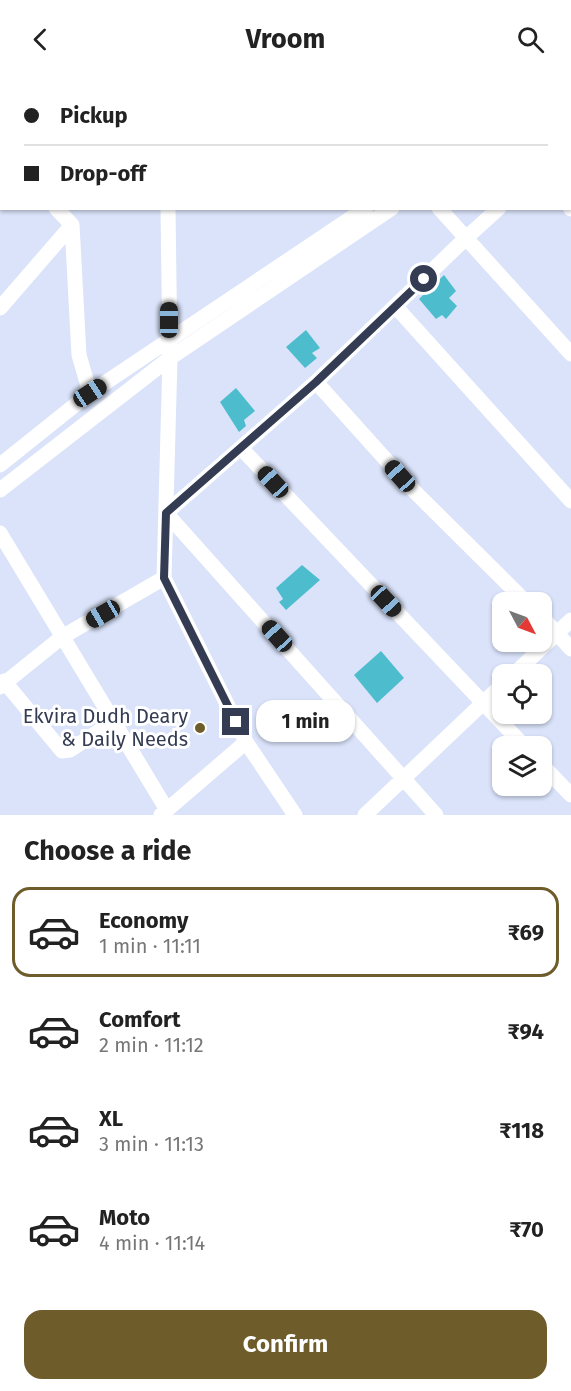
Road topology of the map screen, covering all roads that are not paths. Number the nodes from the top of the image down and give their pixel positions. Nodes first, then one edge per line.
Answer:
1 (58, 210) edge
2 (168, 210) edge
3 (363, 210) edge
4 (389, 210) edge
5 (441, 210) edge
6 (497, 210) edge
7 (72, 225) junction
8 (466, 238) junction
9 (396, 307) junction
10 (0, 308) edge
11 (169, 350) junction
12 (571, 354) edge
13 (316, 382) junction
14 (90, 393) junction
15 (241, 448) junction
16 (2, 459) edge
17 (0, 490) edge
18 (571, 501) edge
19 (166, 513) junction
20 (0, 533) edge
21 (164, 578) junction
22 (516, 592) edge
23 (571, 620) edge
24 (552, 627) edge
25 (558, 633) junction
26 (62, 637) junction
27 (571, 649) edge
28 (525, 664) edge
29 (1, 685) edge
30 (492, 694) edge
31 (483, 703) junction
32 (113, 722) junction
33 (514, 736) edge
34 (246, 742) junction
35 (552, 775) edge
36 (403, 777) junction
37 (571, 795) edge
38 (164, 812) edge
39 (295, 815) edge
40 (365, 815) edge
41 (436, 815) edge

1 - 7 street
2 - 11 street
3 - 11 street
4 - 11 street
5 - 8 street
6 - 8 street
7 - 10 street
7 - 14 street
8 - 9 street
8 - 12 street
9 - 13 street
9 - 18 street
11 - 14 street
11 - 17 street
11 - 19 street
13 - 15 street
13 - 22 street
14 - 16 street
15 - 19 street
15 - 31 street
19 - 21 street
19 - 36 street
20 - 26 street
21 - 26 street
21 - 34 street
23 - 25 street
24 - 25 street
25 - 27 street
25 - 28 street
26 - 29 street
26 - 32 street
29 - 32 street
30 - 31 street
31 - 33 street
31 - 36 street
32 - 38 street
34 - 38 street
34 - 39 street
35 - 37 street
36 - 40 street
36 - 41 street

